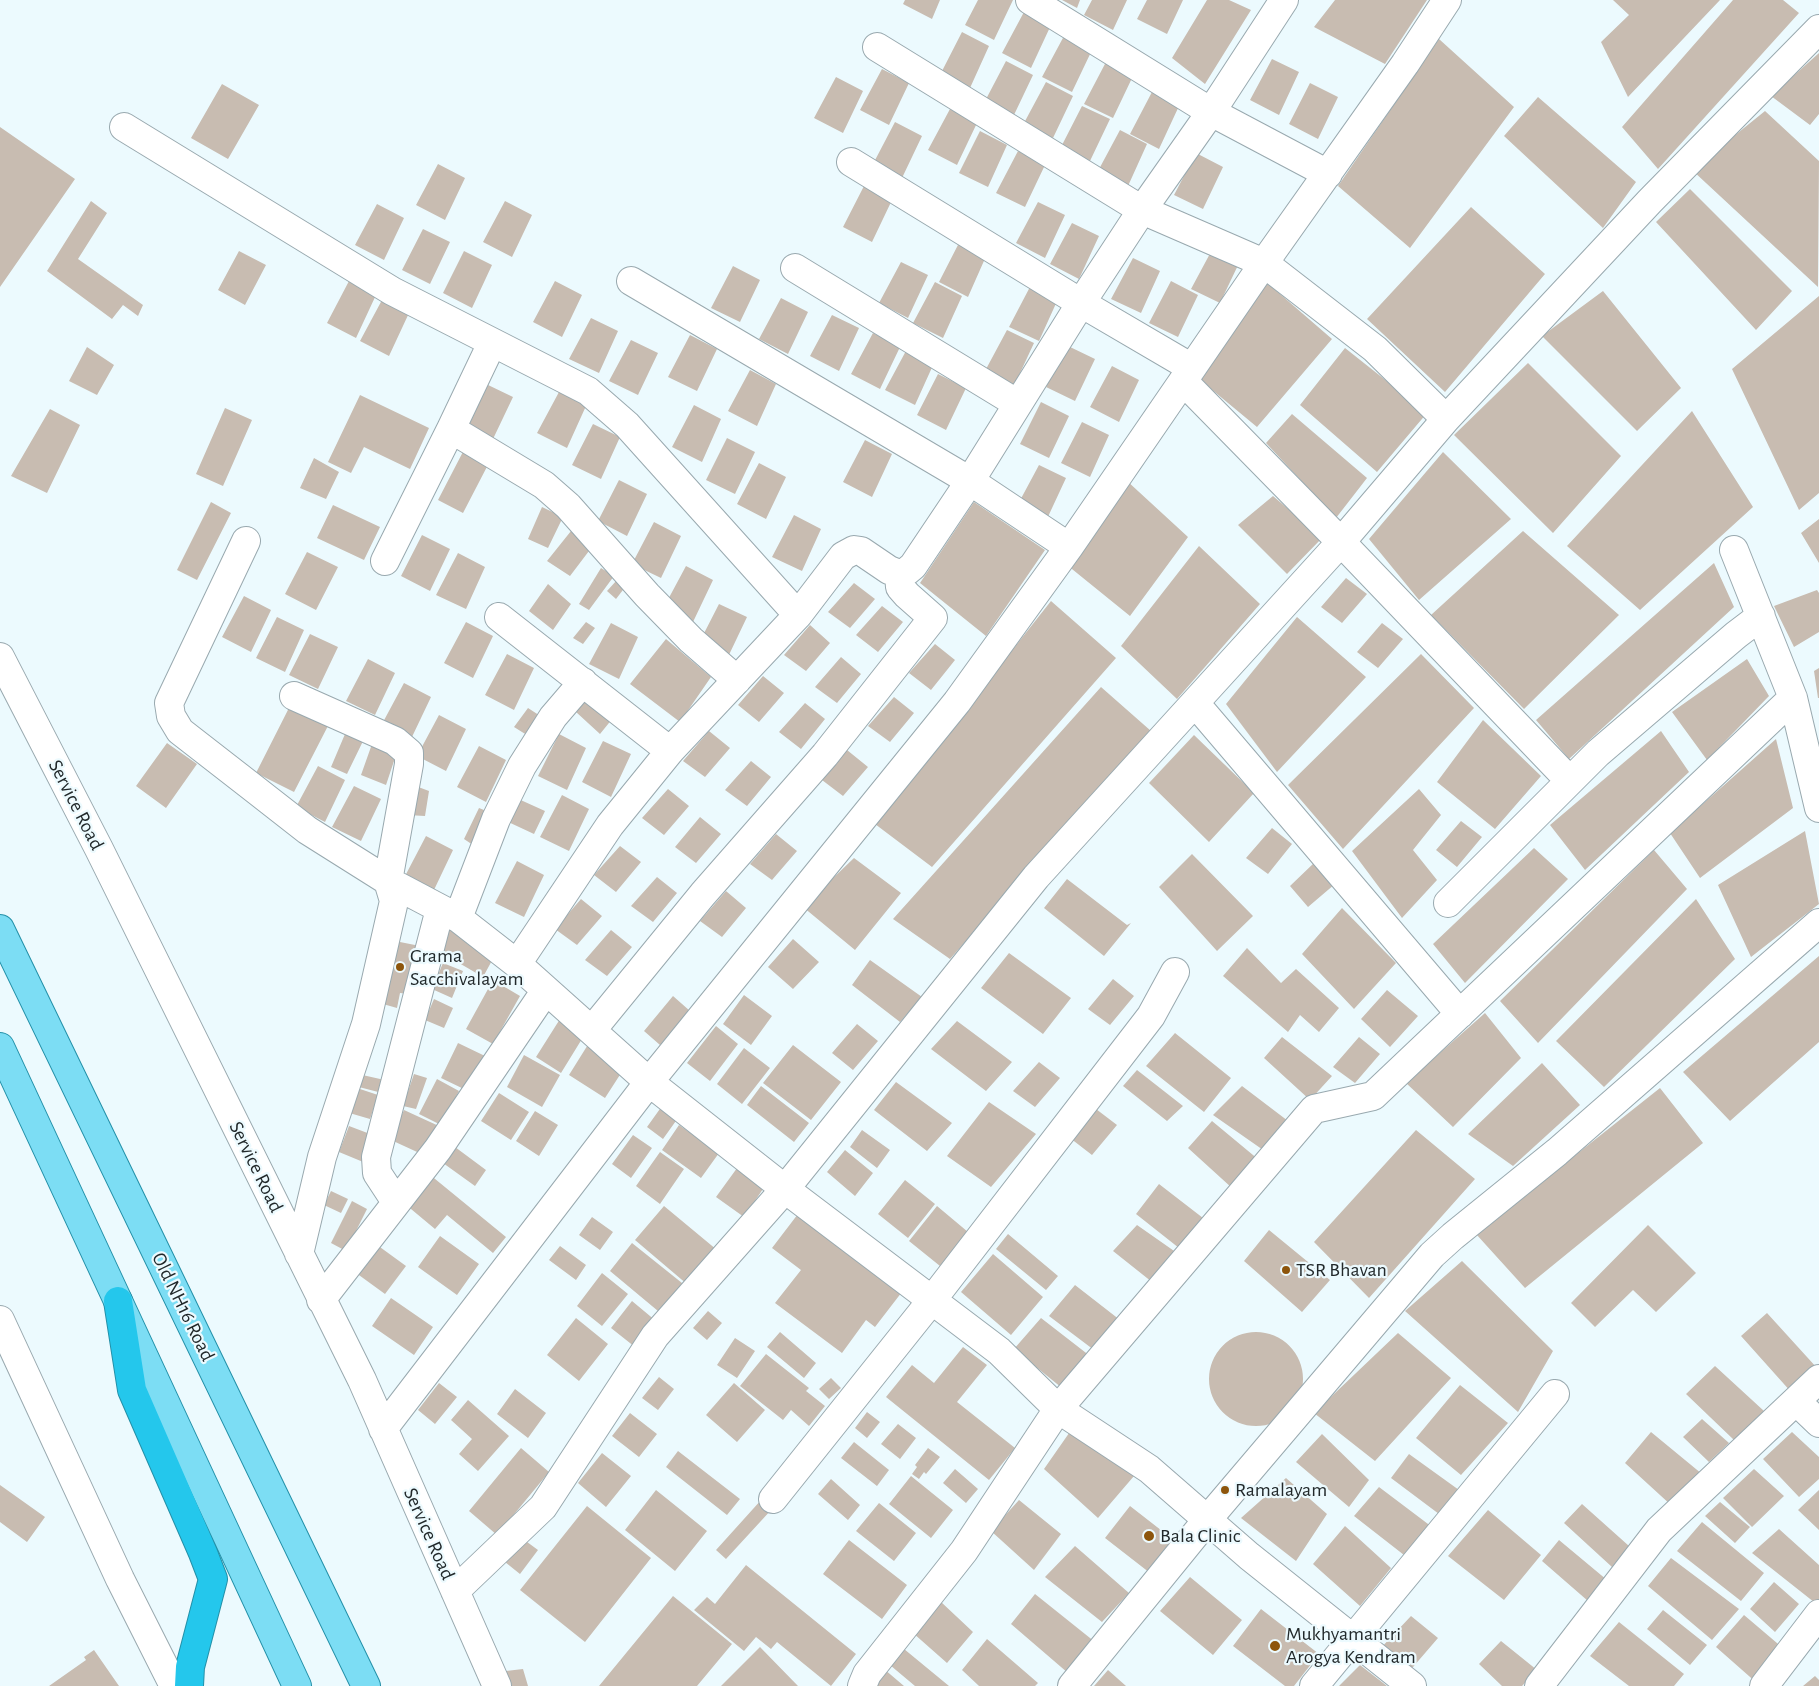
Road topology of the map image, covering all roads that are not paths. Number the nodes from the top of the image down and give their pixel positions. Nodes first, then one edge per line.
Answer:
1 (1030, 0) edge
2 (1447, 0) edge
3 (1273, 4) edge
4 (1819, 28) edge
5 (877, 47) dead end
6 (1211, 112) junction
7 (124, 127) dead end
8 (851, 162) dead end
9 (1328, 174) junction
10 (1142, 210) junction
11 (1264, 263) junction
12 (796, 268) dead end
13 (631, 281) dead end
14 (1081, 302) junction
15 (492, 343) junction
16 (1188, 375) junction
17 (1018, 404) junction
18 (1446, 418) junction
19 (452, 429) junction
20 (970, 481) junction
21 (246, 541) dead end
22 (1341, 542) junction
23 (1069, 547) junction
24 (1734, 550) dead end
25 (385, 561) dead end
26 (899, 574) junction
27 (798, 615) junction
28 (1761, 616) junction
29 (499, 617) dead end
30 (0, 656) edge
31 (737, 680) junction
32 (583, 682) junction
33 (294, 696) dead end
34 (1793, 698) junction
35 (1195, 703) junction
36 (670, 751) junction
37 (1570, 781) junction
38 (1819, 808) edge
39 (388, 881) junction
40 (1448, 902) dead end
41 (449, 913) junction
42 (1819, 923) edge
43 (0, 929) edge
44 (517, 964) junction
45 (1175, 972) dead end
46 (546, 990) junction
47 (1460, 1014) junction
48 (592, 1030) junction
49 (0, 1047) edge
50 (649, 1082) junction
51 (785, 1189) junction
52 (396, 1202) junction
53 (299, 1254) junction
54 (321, 1300) junction
55 (932, 1300) junction
56 (118, 1302) junction
57 (3, 1336) edge
58 (1819, 1379) edge
59 (1555, 1394) dead end
60 (1796, 1401) junction
61 (1058, 1409) junction
62 (1819, 1423) edge
63 (383, 1429) junction
64 (773, 1499) dead end
65 (1207, 1520) junction
66 (455, 1591) junction
67 (1819, 1614) edge
68 (1352, 1639) junction
69 (174, 1686) edge
70 (189, 1686) edge
71 (297, 1686) edge
72 (366, 1686) edge
73 (497, 1686) edge
74 (862, 1686) edge
75 (1072, 1686) edge
76 (1314, 1686) edge
77 (1412, 1686) edge
78 (1539, 1686) edge
79 (1764, 1686) edge

1 - 6 street
2 - 9 street
3 - 6 street
4 - 18 street
5 - 10 street
6 - 9 street
6 - 10 street
7 - 15 street
8 - 14 street
9 - 11 street
10 - 11 street
10 - 14 street
11 - 16 street
11 - 18 street
12 - 17 street
13 - 20 street
14 - 16 street
14 - 17 street
15 - 19 street
15 - 27 street
16 - 22 street
16 - 23 street
17 - 20 street
18 - 22 street
19 - 25 street
19 - 31 street
20 - 23 street
20 - 26 street
21 - 39 street
22 - 35 street
22 - 37 street
23 - 50 street
24 - 28 street
26 - 27 street
26 - 48 street
27 - 31 street
28 - 34 street
28 - 37 street
29 - 32 street
30 - 53 street, Service Road
31 - 36 street
32 - 36 street
32 - 41 street
33 - 39 street
34 - 38 street
34 - 47 street
35 - 47 street
35 - 51 street
36 - 44 street
37 - 40 street
39 - 41 street
39 - 53 street
41 - 44 street
41 - 52 street
42 - 65 street
43 - 72 main road, Old NH16 Road
44 - 46 street
45 - 55 street
46 - 48 street
46 - 52 street
47 - 61 street
48 - 50 street
49 - 56 main road
50 - 51 street
50 - 63 street
51 - 55 street
51 - 66 street
52 - 54 street
53 - 54 street, Service Road
54 - 63 street, Service Road
55 - 61 street
55 - 64 street
56 - 70 highway
56 - 71 main road
57 - 69 street
58 - 60 street
59 - 68 street
60 - 62 street
60 - 78 street
61 - 65 street
61 - 74 street
63 - 66 street, Service Road
65 - 68 street
65 - 75 street
66 - 73 street, Service Road
67 - 79 street
68 - 76 street
68 - 77 street

